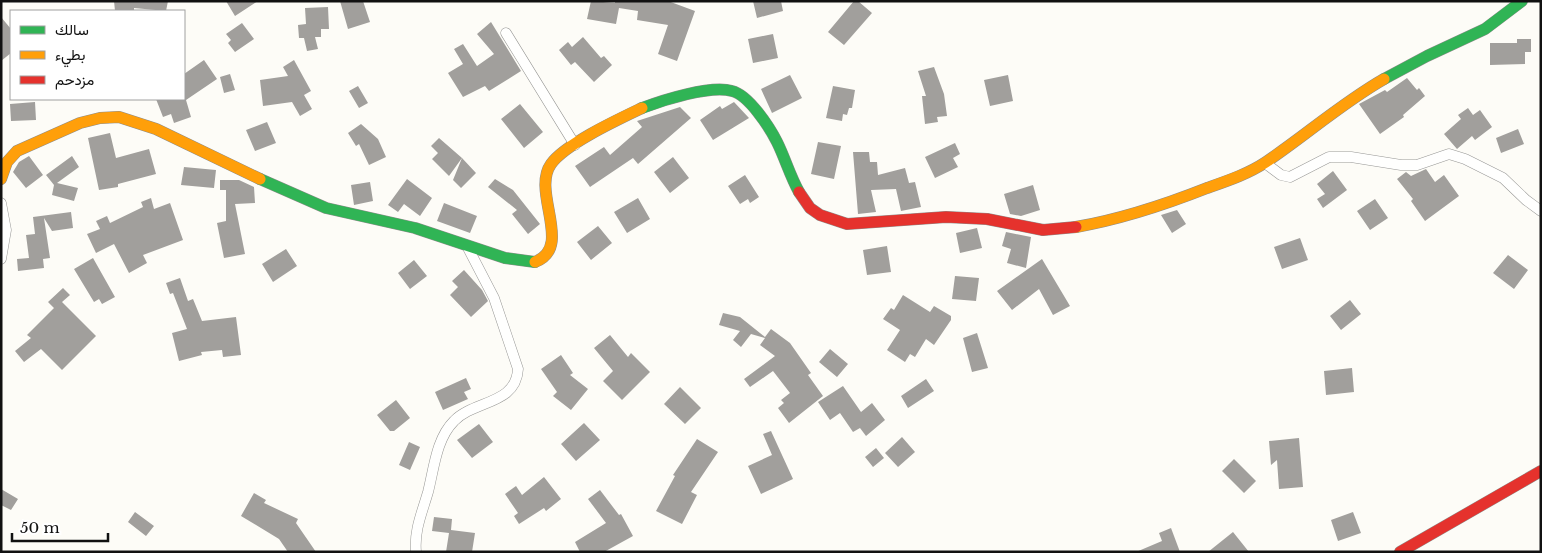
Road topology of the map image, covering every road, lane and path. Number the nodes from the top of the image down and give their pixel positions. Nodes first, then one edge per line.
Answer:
1 (1522, 1) edge
2 (506, 33) dead end
3 (575, 145) junction
4 (1265, 163) junction
5 (1, 179) edge
6 (1, 203) edge
7 (1541, 210) edge
8 (467, 246) junction
9 (1, 259) edge
10 (1541, 471) edge
11 (416, 552) edge
12 (1400, 552) edge

1 - 4 street
2 - 3 street
3 - 4 street
3 - 8 street
4 - 7 street
5 - 8 street
6 - 9 street
8 - 11 street
10 - 12 street

